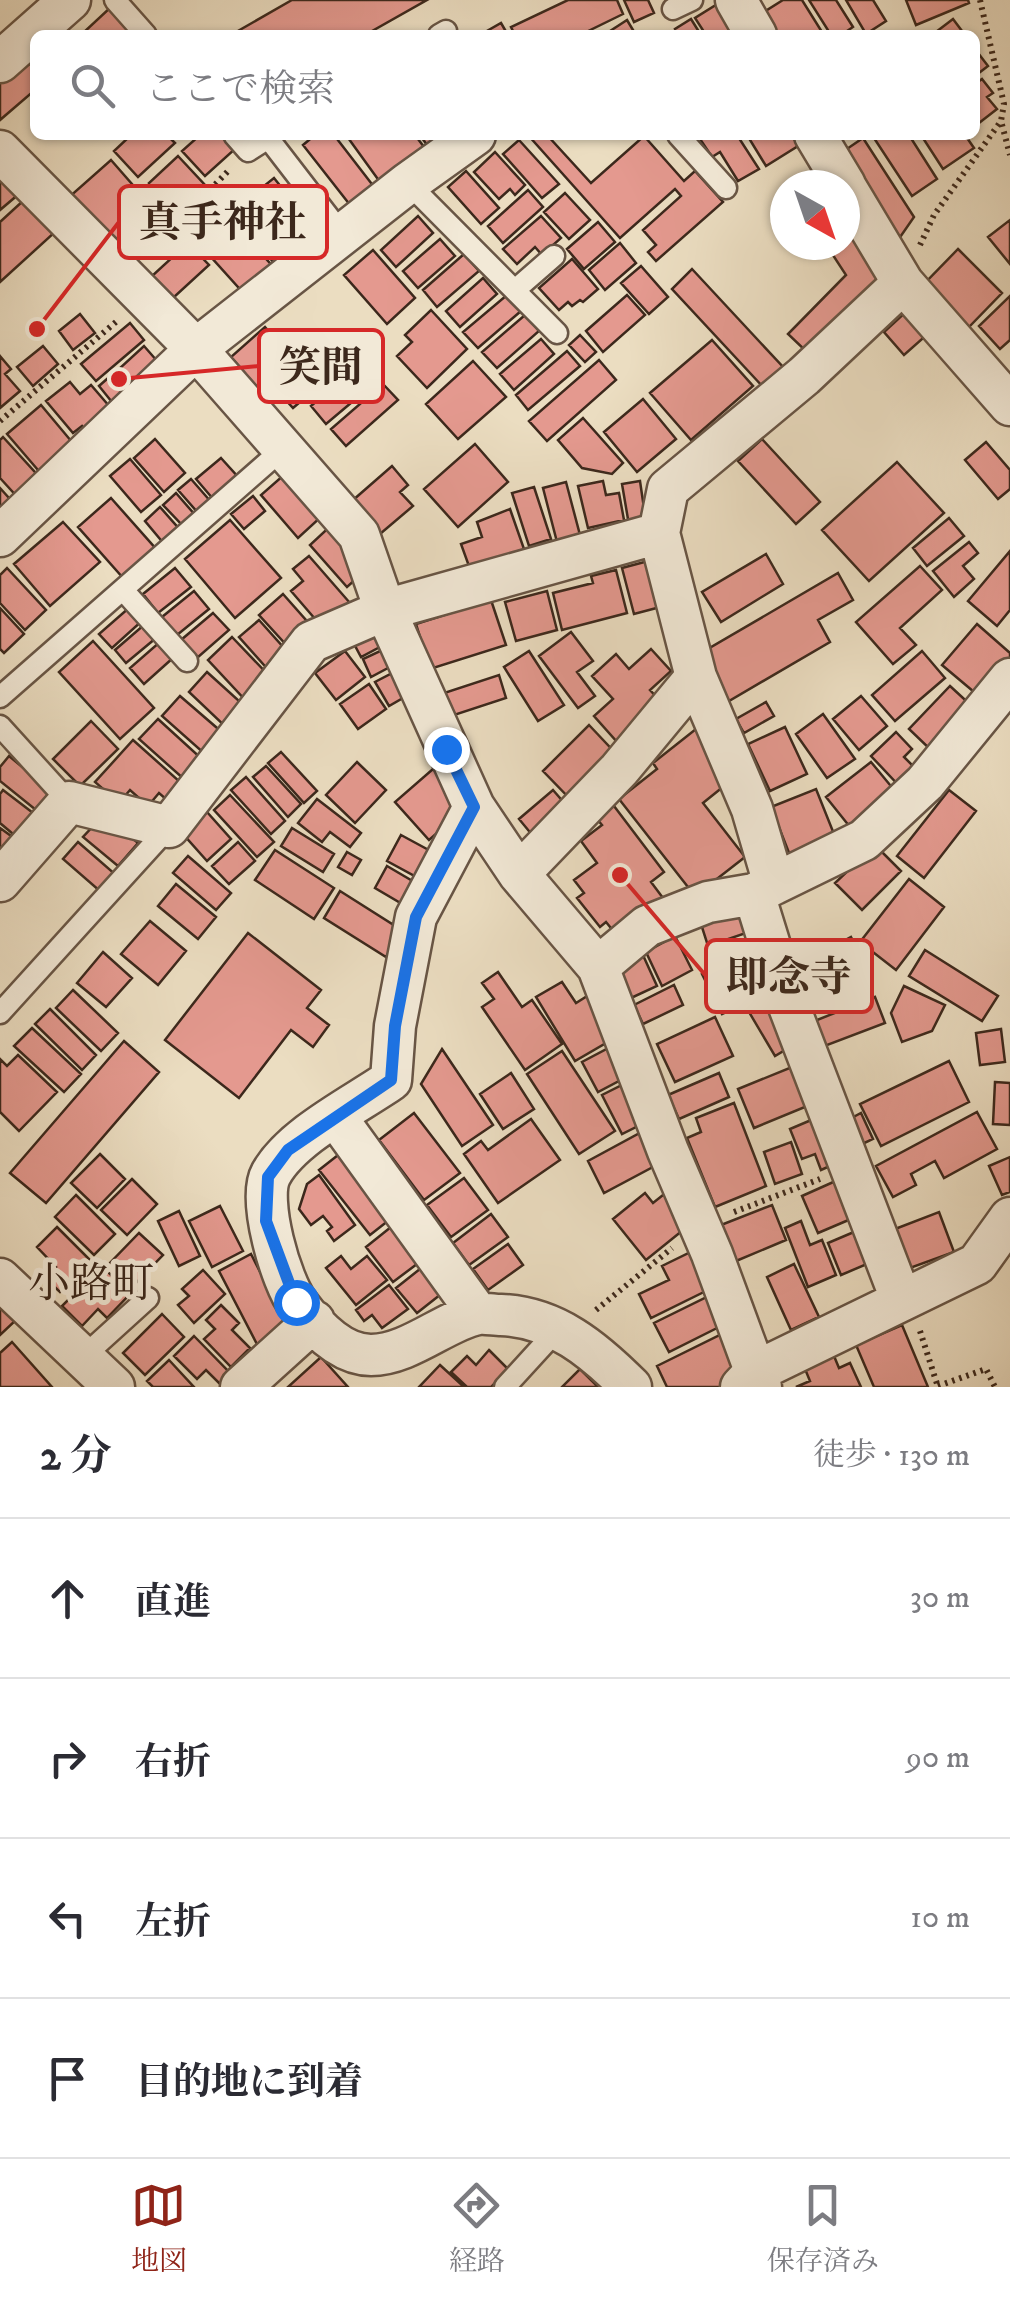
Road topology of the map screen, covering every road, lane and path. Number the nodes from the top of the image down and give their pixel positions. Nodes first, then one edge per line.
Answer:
1 (70, 0) edge
2 (115, 0) edge
3 (692, 0) edge
4 (736, 0) edge
5 (980, 0) edge
6 (673, 10) dead end
7 (36, 30) edge
8 (142, 30) edge
9 (753, 30) edge
10 (30, 35) edge
11 (0, 62) edge
12 (1001, 122) junction
13 (273, 140) edge
14 (468, 140) edge
15 (683, 140) edge
16 (818, 140) edge
17 (241, 143) edge
18 (0, 151) edge
19 (1010, 155) edge
20 (836, 170) edge
21 (408, 183) junction
22 (726, 188) dead end
23 (860, 210) edge
24 (342, 234) junction
25 (554, 256) dead end
26 (903, 283) junction
27 (134, 288) junction
28 (514, 290) junction
29 (557, 333) dead end
30 (196, 349) junction
31 (1010, 405) edge
32 (0, 421) edge
33 (285, 447) junction
34 (659, 533) junction
35 (0, 536) edge
36 (122, 590) junction
37 (384, 610) junction
38 (187, 661) dead end
39 (696, 677) junction
40 (1010, 679) edge
41 (0, 697) edge
42 (0, 726) edge
43 (69, 802) junction
44 (474, 807) junction
45 (170, 827) junction
46 (519, 874) junction
47 (0, 880) edge
48 (764, 889) junction
49 (598, 967) junction
50 (0, 1013) edge
51 (336, 1118) junction
52 (1010, 1218) edge
53 (0, 1279) edge
54 (148, 1298) dead end
55 (904, 1298) junction
56 (478, 1314) junction
57 (314, 1321) junction
58 (558, 1330) junction
59 (82, 1357) junction
60 (753, 1382) edge
61 (938, 1386) edge
62 (114, 1387) edge
63 (241, 1387) edge
64 (505, 1387) edge
65 (630, 1387) edge
66 (995, 1387) edge

1 - 7 street
2 - 8 lane
3 - 6 lane
4 - 9 street
5 - 12 path
10 - 11 street
12 - 19 path
12 - 26 path
13 - 24 lane
14 - 21 street
15 - 22 lane
16 - 20 street
17 - 27 path
18 - 27 street
21 - 24 street
21 - 28 lane
23 - 26 street
24 - 30 street
25 - 28 lane
26 - 31 street
26 - 34 street
27 - 30 street
27 - 32 path
28 - 29 lane
30 - 33 street
30 - 35 street
33 - 36 lane
33 - 37 street
34 - 37 street
34 - 39 street
36 - 38 lane
36 - 41 lane
37 - 44 street
37 - 45 street
39 - 46 street
39 - 48 street
40 - 48 street
42 - 43 lane
43 - 45 street
43 - 47 street
44 - 46 street
44 - 51 street
45 - 50 lane
46 - 49 street
48 - 49 street
48 - 55 street
49 - 60 street
51 - 56 street
51 - 57 street
52 - 55 street
53 - 59 street
54 - 59 lane
55 - 60 street
55 - 61 path
56 - 57 street
56 - 58 street
57 - 63 street
58 - 64 lane
58 - 65 street
59 - 62 street
61 - 66 path

